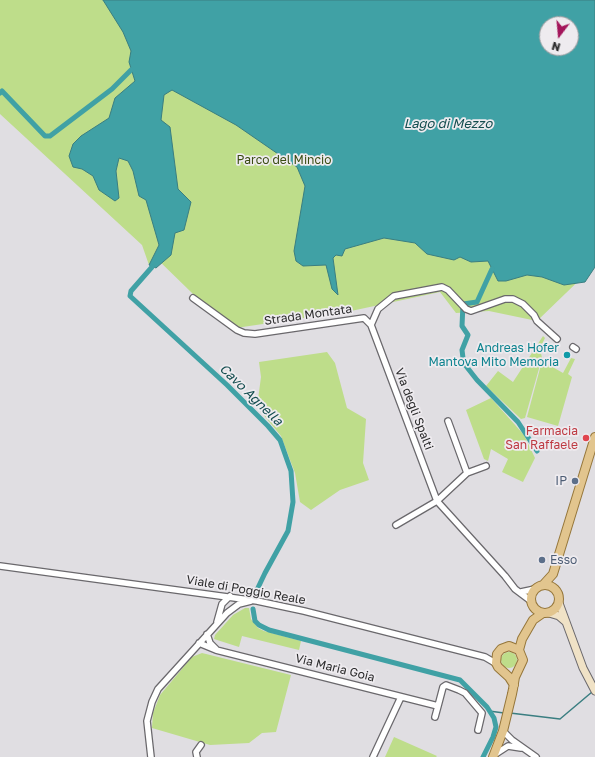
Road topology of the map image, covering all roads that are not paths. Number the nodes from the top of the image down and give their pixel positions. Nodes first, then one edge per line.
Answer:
1 (193, 298) dead end
2 (371, 325) junction
3 (557, 339) dead end
4 (448, 422) dead end
5 (595, 437) edge
6 (486, 466) dead end
7 (467, 473) junction
8 (437, 501) junction
9 (396, 525) dead end
10 (0, 566) edge
11 (553, 574) junction
12 (539, 587) junction
13 (556, 590) junction
14 (520, 592) junction
15 (210, 593) junction
16 (230, 596) junction
17 (257, 600) junction
18 (559, 603) junction
19 (533, 605) junction
20 (221, 606) junction
21 (230, 610) junction
22 (546, 613) junction
23 (533, 620) junction
24 (217, 622) junction
25 (566, 623) junction
26 (207, 634) junction
27 (199, 643) junction
28 (516, 648) junction
29 (216, 650) junction
30 (498, 652) junction
31 (485, 657) junction
32 (497, 664) junction
33 (517, 671) junction
34 (505, 673) junction
35 (514, 685) junction
36 (593, 687) edge
37 (401, 696) junction
38 (438, 706) junction
39 (436, 717) dead end
40 (478, 730) dead end
41 (502, 733) junction
42 (201, 745) dead end
43 (520, 748) junction
44 (151, 757) edge
45 (197, 757) edge
46 (373, 757) edge
47 (493, 757) edge
48 (536, 757) edge

1 - 2 street, Strada Montata
2 - 3 street
2 - 8 street, Via degli Spalti
4 - 7 street
5 - 11 main road
6 - 7 street
7 - 8 street
8 - 9 street
8 - 14 street, Via degli Spalti
10 - 15 street, Viale di Poggio Reale
11 - 12 main road
11 - 13 main road
12 - 13 main road
12 - 14 street
12 - 19 main road
13 - 18 main road
14 - 19 street, Via degli Spalti
15 - 16 street, Viale di Poggio Reale
15 - 20 street
16 - 17 street, Viale di Poggio Reale
16 - 20 street
16 - 21 street
17 - 21 street
17 - 31 street, Viale di Poggio Reale
18 - 22 main road
18 - 25 main road
19 - 22 main road
19 - 23 main road
20 - 24 street
21 - 24 street
22 - 23 main road
22 - 25 main road
23 - 28 main road
24 - 26 street
25 - 36 main road
26 - 27 street
26 - 29 street
27 - 29 street, Via Maria Goia
27 - 44 street
28 - 30 main road
28 - 33 main road
29 - 37 street, Via Maria Goia
30 - 31 street
30 - 32 main road
31 - 32 street, Viale di Poggio Reale
32 - 34 main road
33 - 34 main road
33 - 35 main road
34 - 35 main road
35 - 41 main road
37 - 38 street, Via Maria Goia
37 - 46 street
38 - 39 street
38 - 40 street
41 - 43 street
41 - 47 main road
42 - 45 street
43 - 47 street
43 - 48 street

